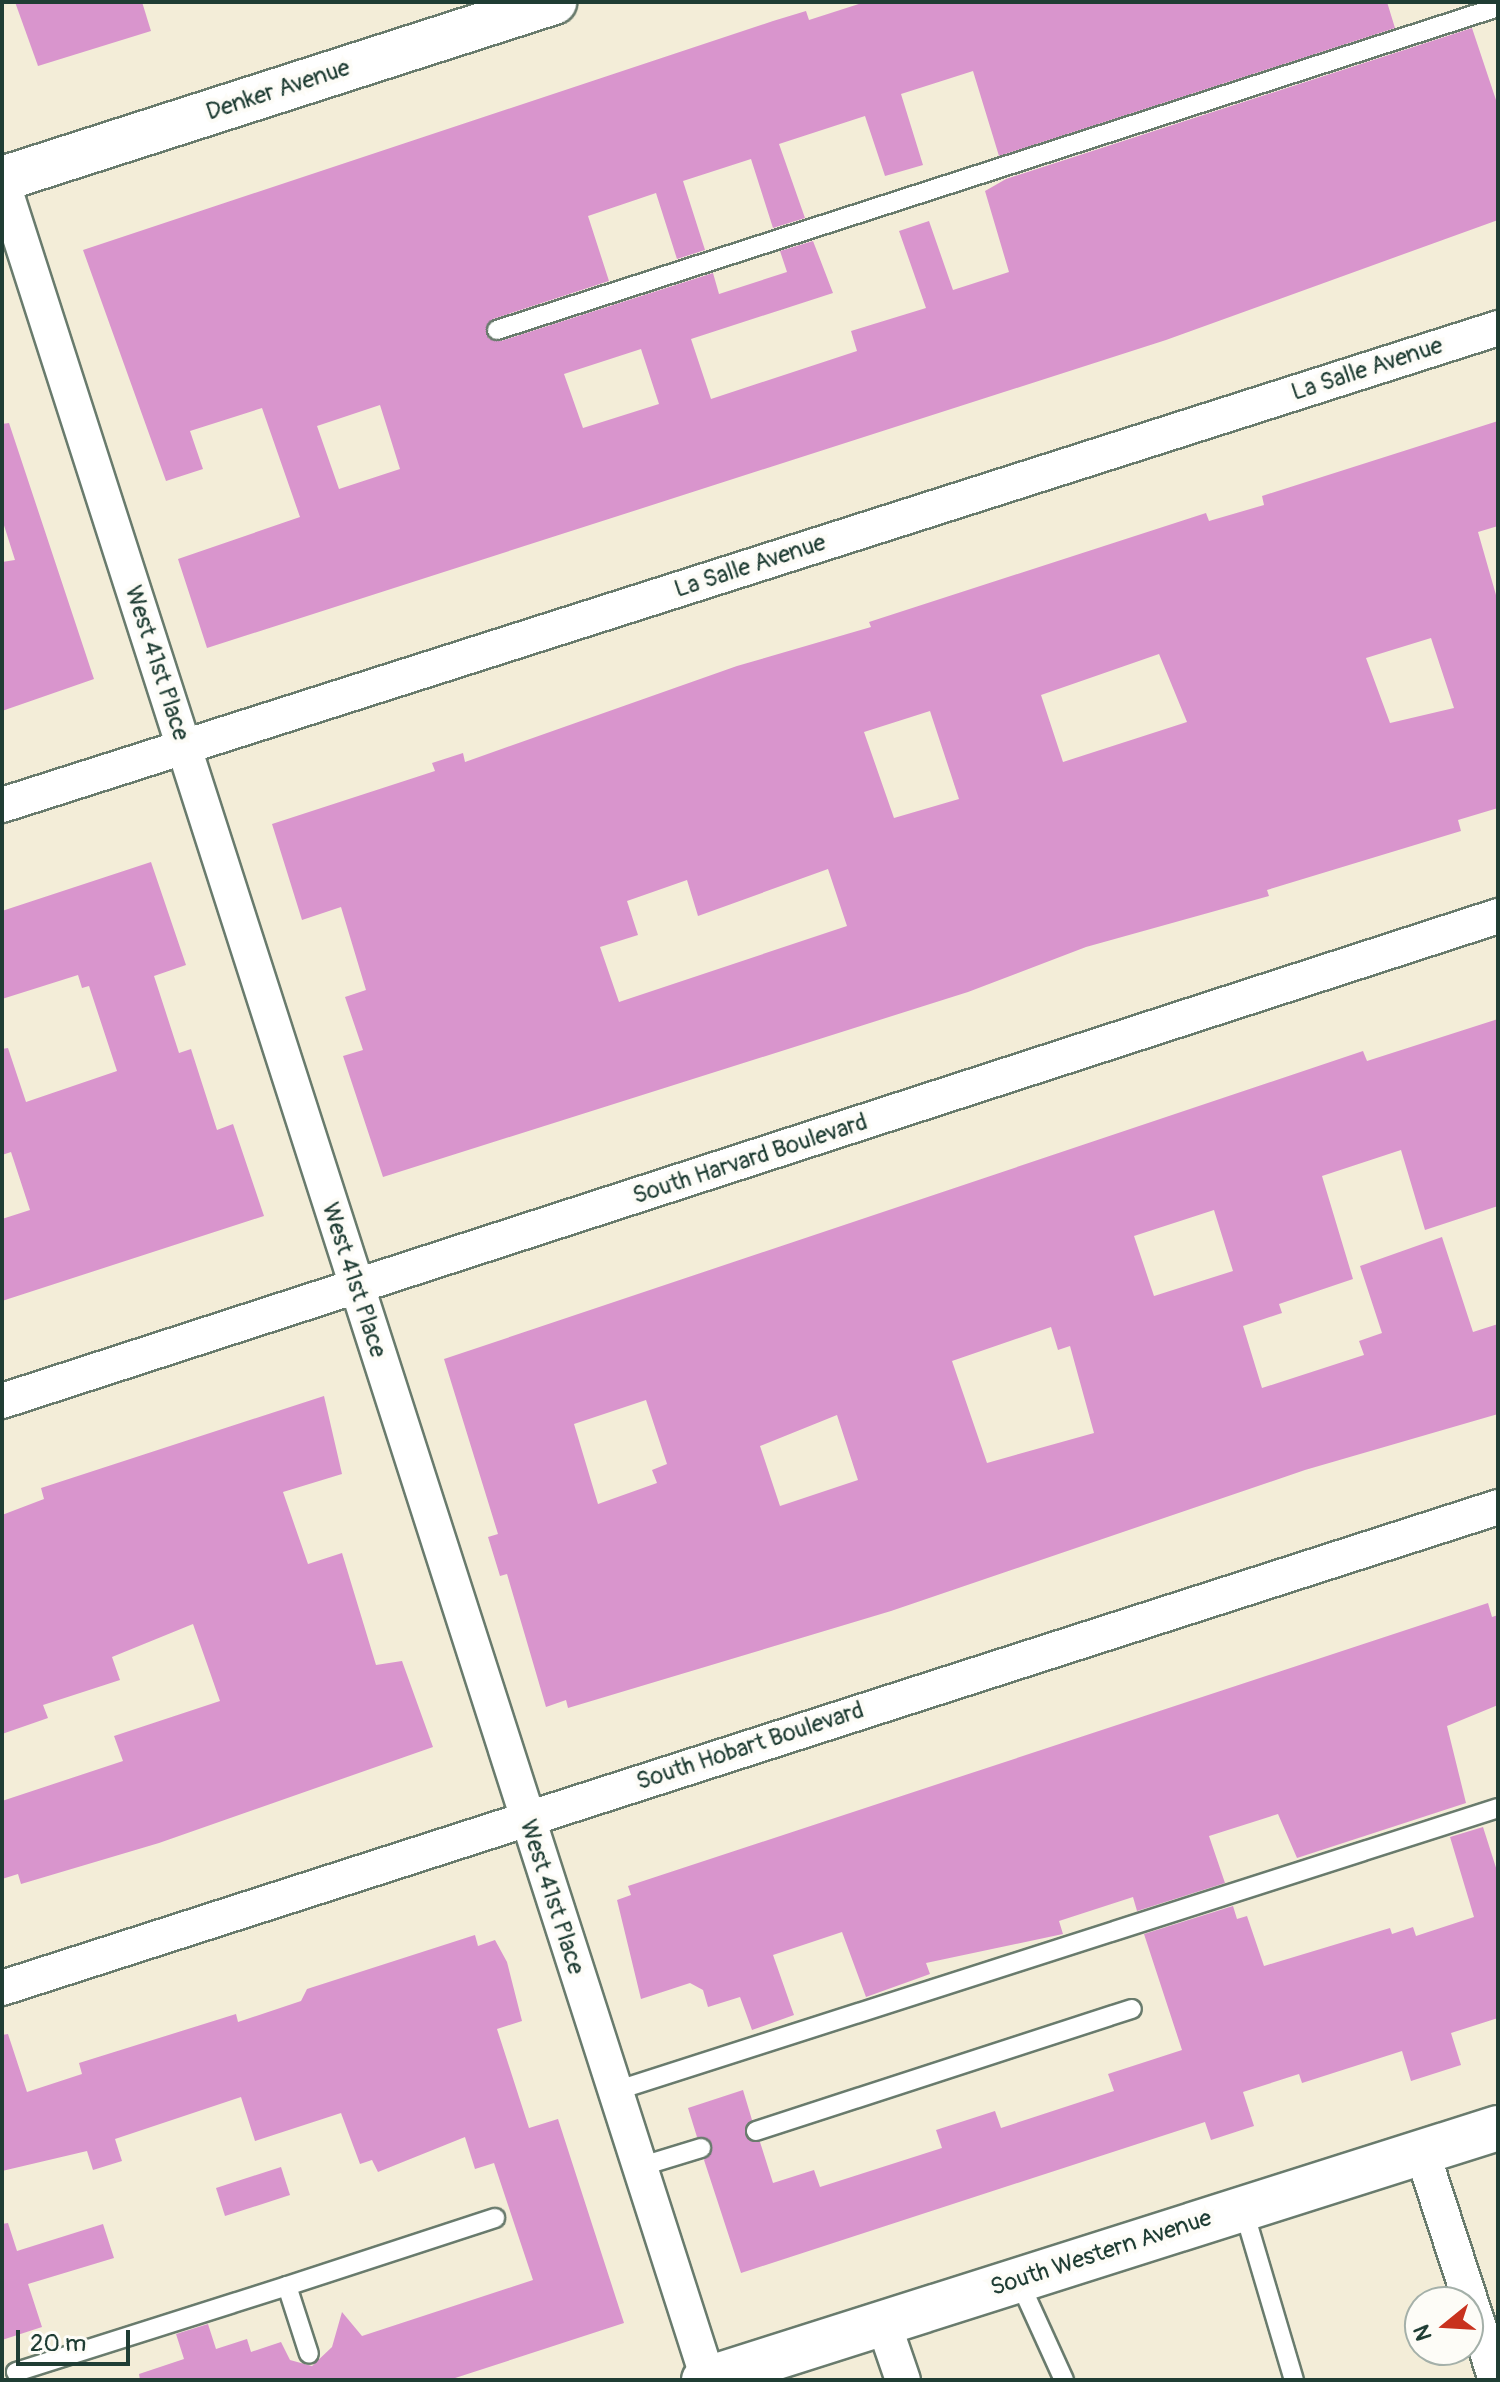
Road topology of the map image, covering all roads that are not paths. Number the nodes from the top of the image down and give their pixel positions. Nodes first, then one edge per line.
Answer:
1 (554, 2) edge
2 (1498, 7) edge
3 (2, 180) edge
4 (1498, 328) edge
5 (497, 330) dead end
6 (184, 745) junction
7 (2, 805) edge
8 (1498, 916) edge
9 (356, 1287) junction
10 (2, 1401) edge
11 (1498, 1507) edge
12 (1498, 1808) edge
13 (526, 1818) junction
14 (2, 1988) edge
15 (1132, 2009) dead end
16 (615, 2091) junction
17 (1498, 2128) edge
18 (756, 2131) dead end
19 (701, 2148) dead end
20 (1422, 2152) junction
21 (639, 2167) junction
22 (1243, 2208) junction
23 (495, 2218) dead end
24 (1018, 2279) junction
25 (287, 2286) junction
26 (883, 2322) junction
27 (309, 2354) dead end
28 (16, 2372) dead end
29 (706, 2379) edge
30 (903, 2380) edge
31 (1064, 2380) edge
32 (1294, 2380) edge
33 (1496, 2380) edge

1 - 3 main road, Denker Avenue
2 - 5 lane
3 - 6 street, West 41st Place
4 - 6 street, La Salle Avenue
6 - 7 street, La Salle Avenue
6 - 9 street, West 41st Place
8 - 9 street, South Harvard Boulevard
9 - 10 street, South Harvard Boulevard
9 - 13 street, West 41st Place
11 - 13 street, South Hobart Boulevard
12 - 16 lane
13 - 14 street, South Hobart Boulevard
13 - 16 street, West 41st Place
15 - 18 lane
16 - 21 street, West 41st Place
17 - 20 main road, South Western Avenue
19 - 21 lane
20 - 22 main road, South Western Avenue
20 - 33 street
21 - 29 street, West 41st Place
22 - 24 main road, South Western Avenue
22 - 32 lane
23 - 25 lane
24 - 26 main road, South Western Avenue
24 - 31 lane
25 - 27 lane
25 - 28 lane
26 - 29 main road, South Western Avenue
26 - 30 street

